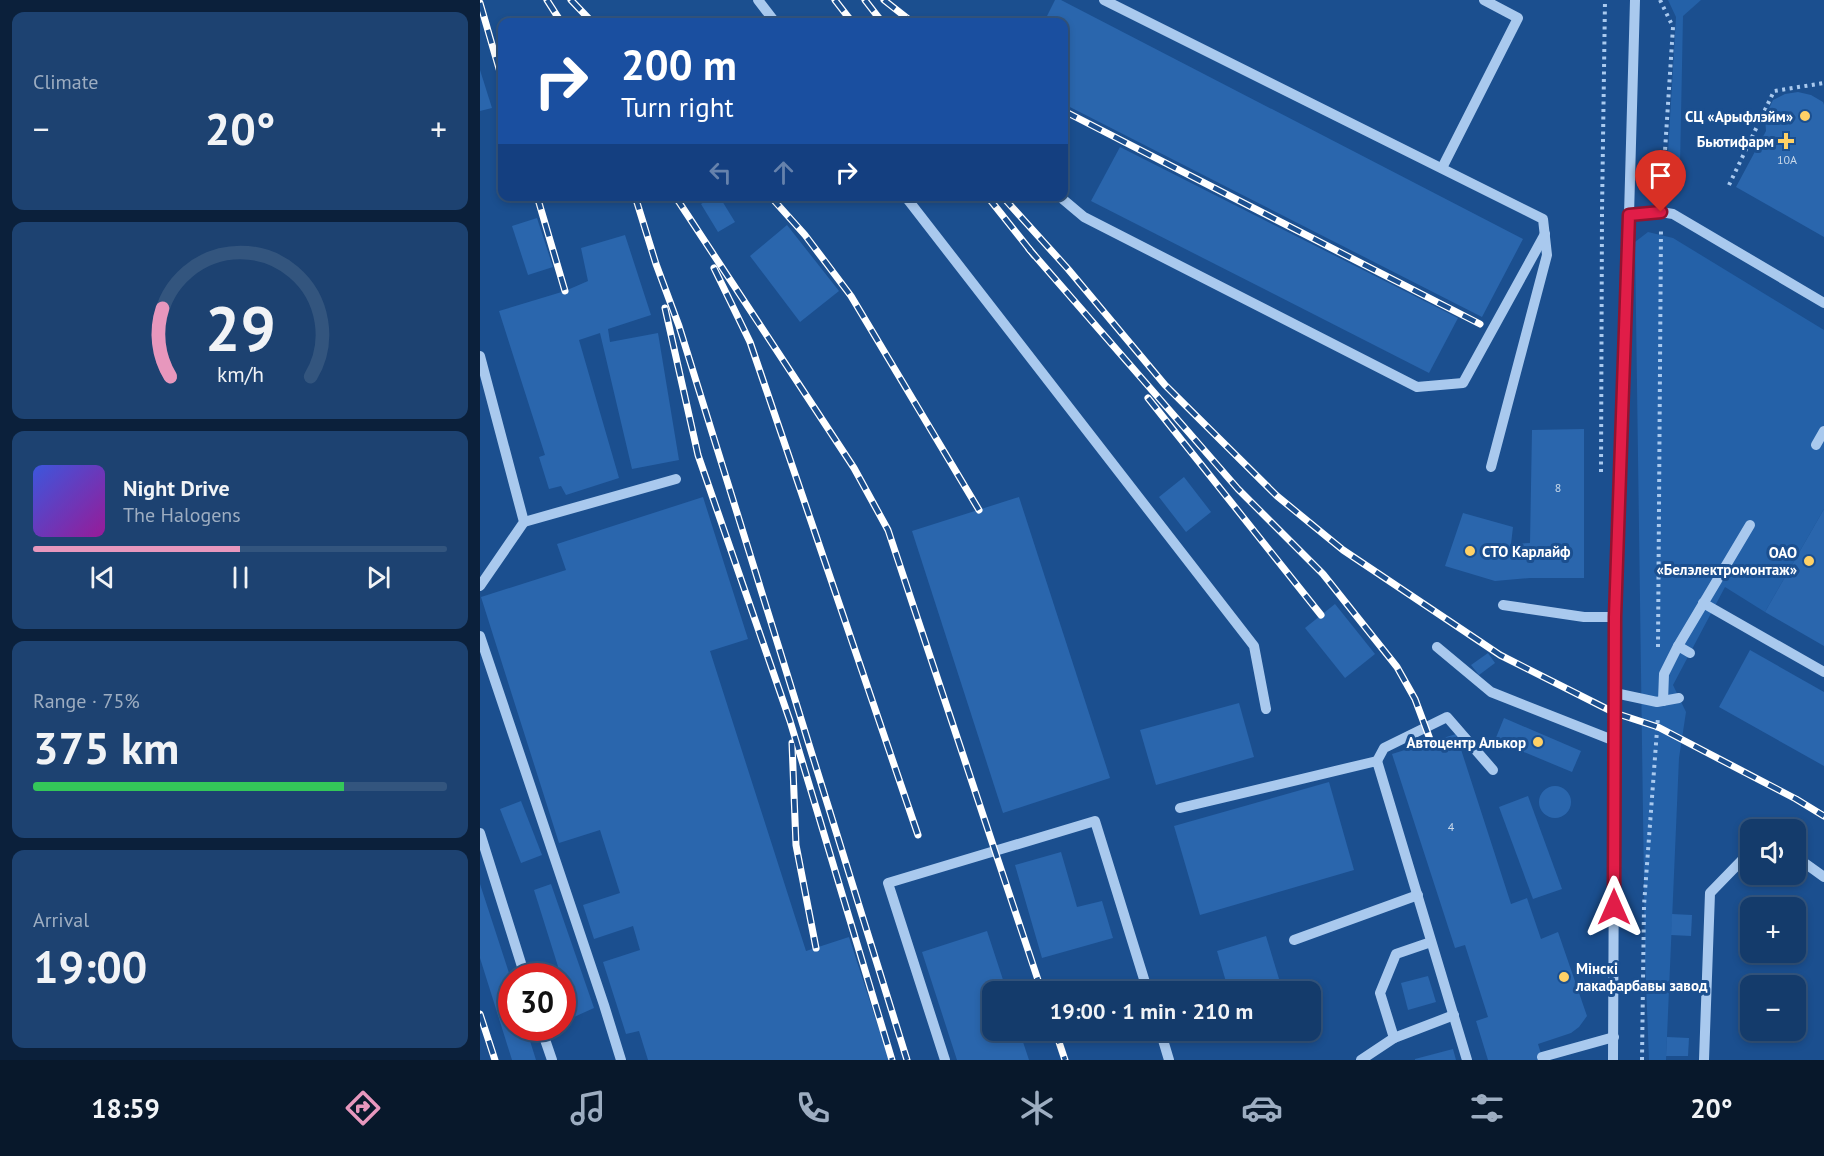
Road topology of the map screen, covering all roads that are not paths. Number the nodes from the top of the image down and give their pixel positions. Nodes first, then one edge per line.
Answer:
1 (758, 0) edge
2 (1104, 0) edge
3 (1484, 0) edge
4 (1635, 0) edge
5 (772, 18) edge
6 (1442, 168) junction
7 (909, 201) edge
8 (1065, 201) edge
9 (1629, 215) junction
10 (1545, 233) junction
11 (1824, 303) edge
12 (480, 356) edge
13 (1824, 430) edge
14 (1816, 445) dead end
15 (1491, 466) dead end
16 (676, 479) dead end
17 (524, 522) junction
18 (1750, 525) dead end
19 (480, 585) edge
20 (1703, 603) junction
21 (1503, 606) dead end
22 (1615, 617) junction
23 (480, 636) edge
24 (1678, 646) junction
25 (1437, 647) dead end
26 (1690, 654) dead end
27 (1824, 672) edge
28 (1615, 693) junction
29 (1679, 698) dead end
30 (1660, 702) junction
31 (1266, 709) dead end
32 (1615, 741) junction
33 (1377, 761) junction
34 (1493, 771) dead end
35 (1180, 808) dead end
36 (480, 833) edge
37 (1740, 862) edge
38 (1806, 864) edge
39 (1824, 878) edge
40 (1418, 895) junction
41 (1294, 940) dead end
42 (1431, 942) junction
43 (521, 963) edge
44 (1145, 981) edge
45 (1454, 1015) junction
46 (1614, 1037) junction
47 (1394, 1038) junction
48 (546, 1041) edge
49 (1163, 1041) edge
50 (1542, 1057) dead end
51 (552, 1060) edge
52 (621, 1060) edge
53 (945, 1060) edge
54 (1169, 1060) edge
55 (1361, 1060) edge
56 (1467, 1060) edge
57 (1613, 1060) edge
58 (1704, 1060) edge

1 - 5 street
2 - 6 street
3 - 6 street
4 - 9 street
6 - 10 street
7 - 31 street
8 - 10 street
9 - 11 street
9 - 22 street
10 - 15 street
12 - 17 street
13 - 14 street
16 - 17 street
17 - 19 street
18 - 20 street
20 - 24 street
20 - 27 street
21 - 22 street
22 - 28 street
23 - 52 street
24 - 26 street
24 - 30 street
25 - 32 street
28 - 30 street
28 - 32 street
29 - 30 street
32 - 46 street
33 - 34 street
33 - 35 street
33 - 40 street
36 - 43 street
37 - 58 street
38 - 39 street
40 - 41 street
40 - 42 street
42 - 45 street
42 - 47 street
44 - 53 street
45 - 47 street
45 - 56 street
46 - 50 street
46 - 57 street
47 - 55 street
48 - 51 street
49 - 54 street

